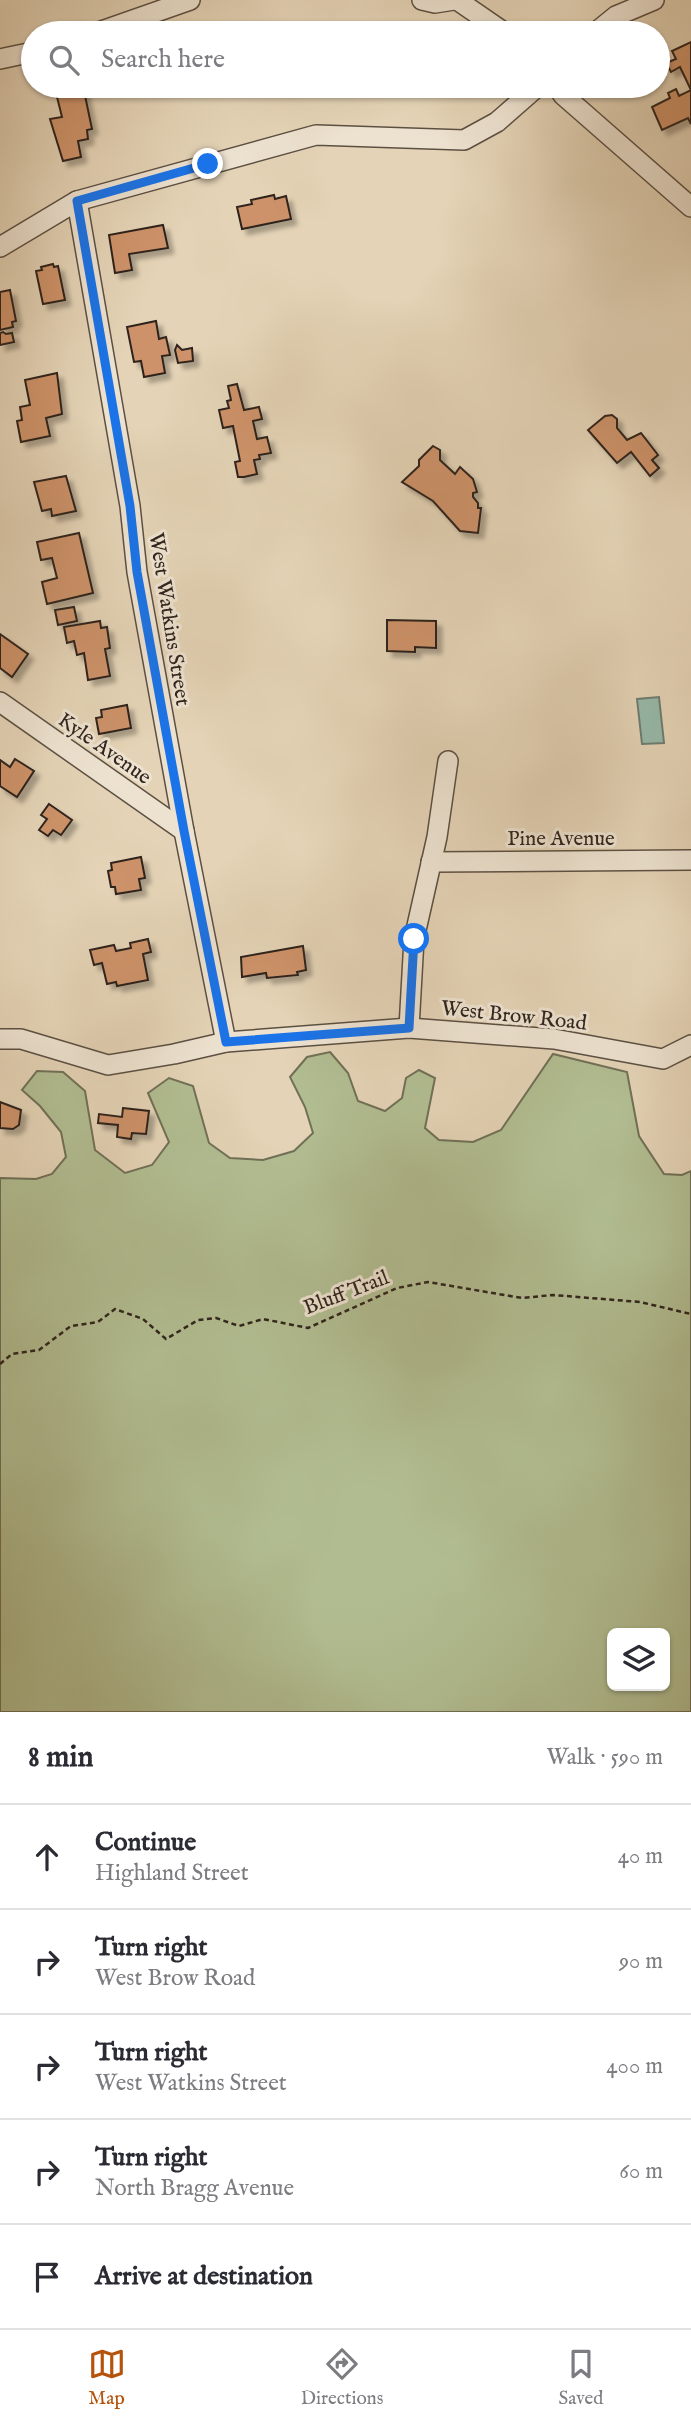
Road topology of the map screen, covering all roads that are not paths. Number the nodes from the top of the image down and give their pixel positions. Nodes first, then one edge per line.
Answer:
1 (190, 0) edge
2 (422, 0) edge
3 (456, 0) edge
4 (654, 0) edge
5 (130, 21) edge
6 (487, 21) edge
7 (610, 21) edge
8 (21, 55) edge
9 (0, 60) edge
10 (524, 98) edge
11 (567, 98) edge
12 (77, 201) junction
13 (691, 207) edge
14 (0, 247) edge
15 (0, 702) edge
16 (447, 761) dead end
17 (184, 831) junction
18 (691, 860) edge
19 (431, 862) junction
20 (409, 1028) junction
21 (0, 1039) edge
22 (226, 1042) junction
23 (691, 1045) edge

1 - 5 street
2 - 3 street
3 - 6 street
4 - 7 street
8 - 9 street
10 - 12 street
11 - 13 street
12 - 14 street
12 - 17 street, West Watkins Street
15 - 17 street, Kyle Avenue
16 - 19 street
17 - 22 street, West Watkins Street
18 - 19 street, Pine Avenue
19 - 20 street
20 - 22 street, West Brow Road
20 - 23 street, West Brow Road
21 - 22 street, West Brow Road

